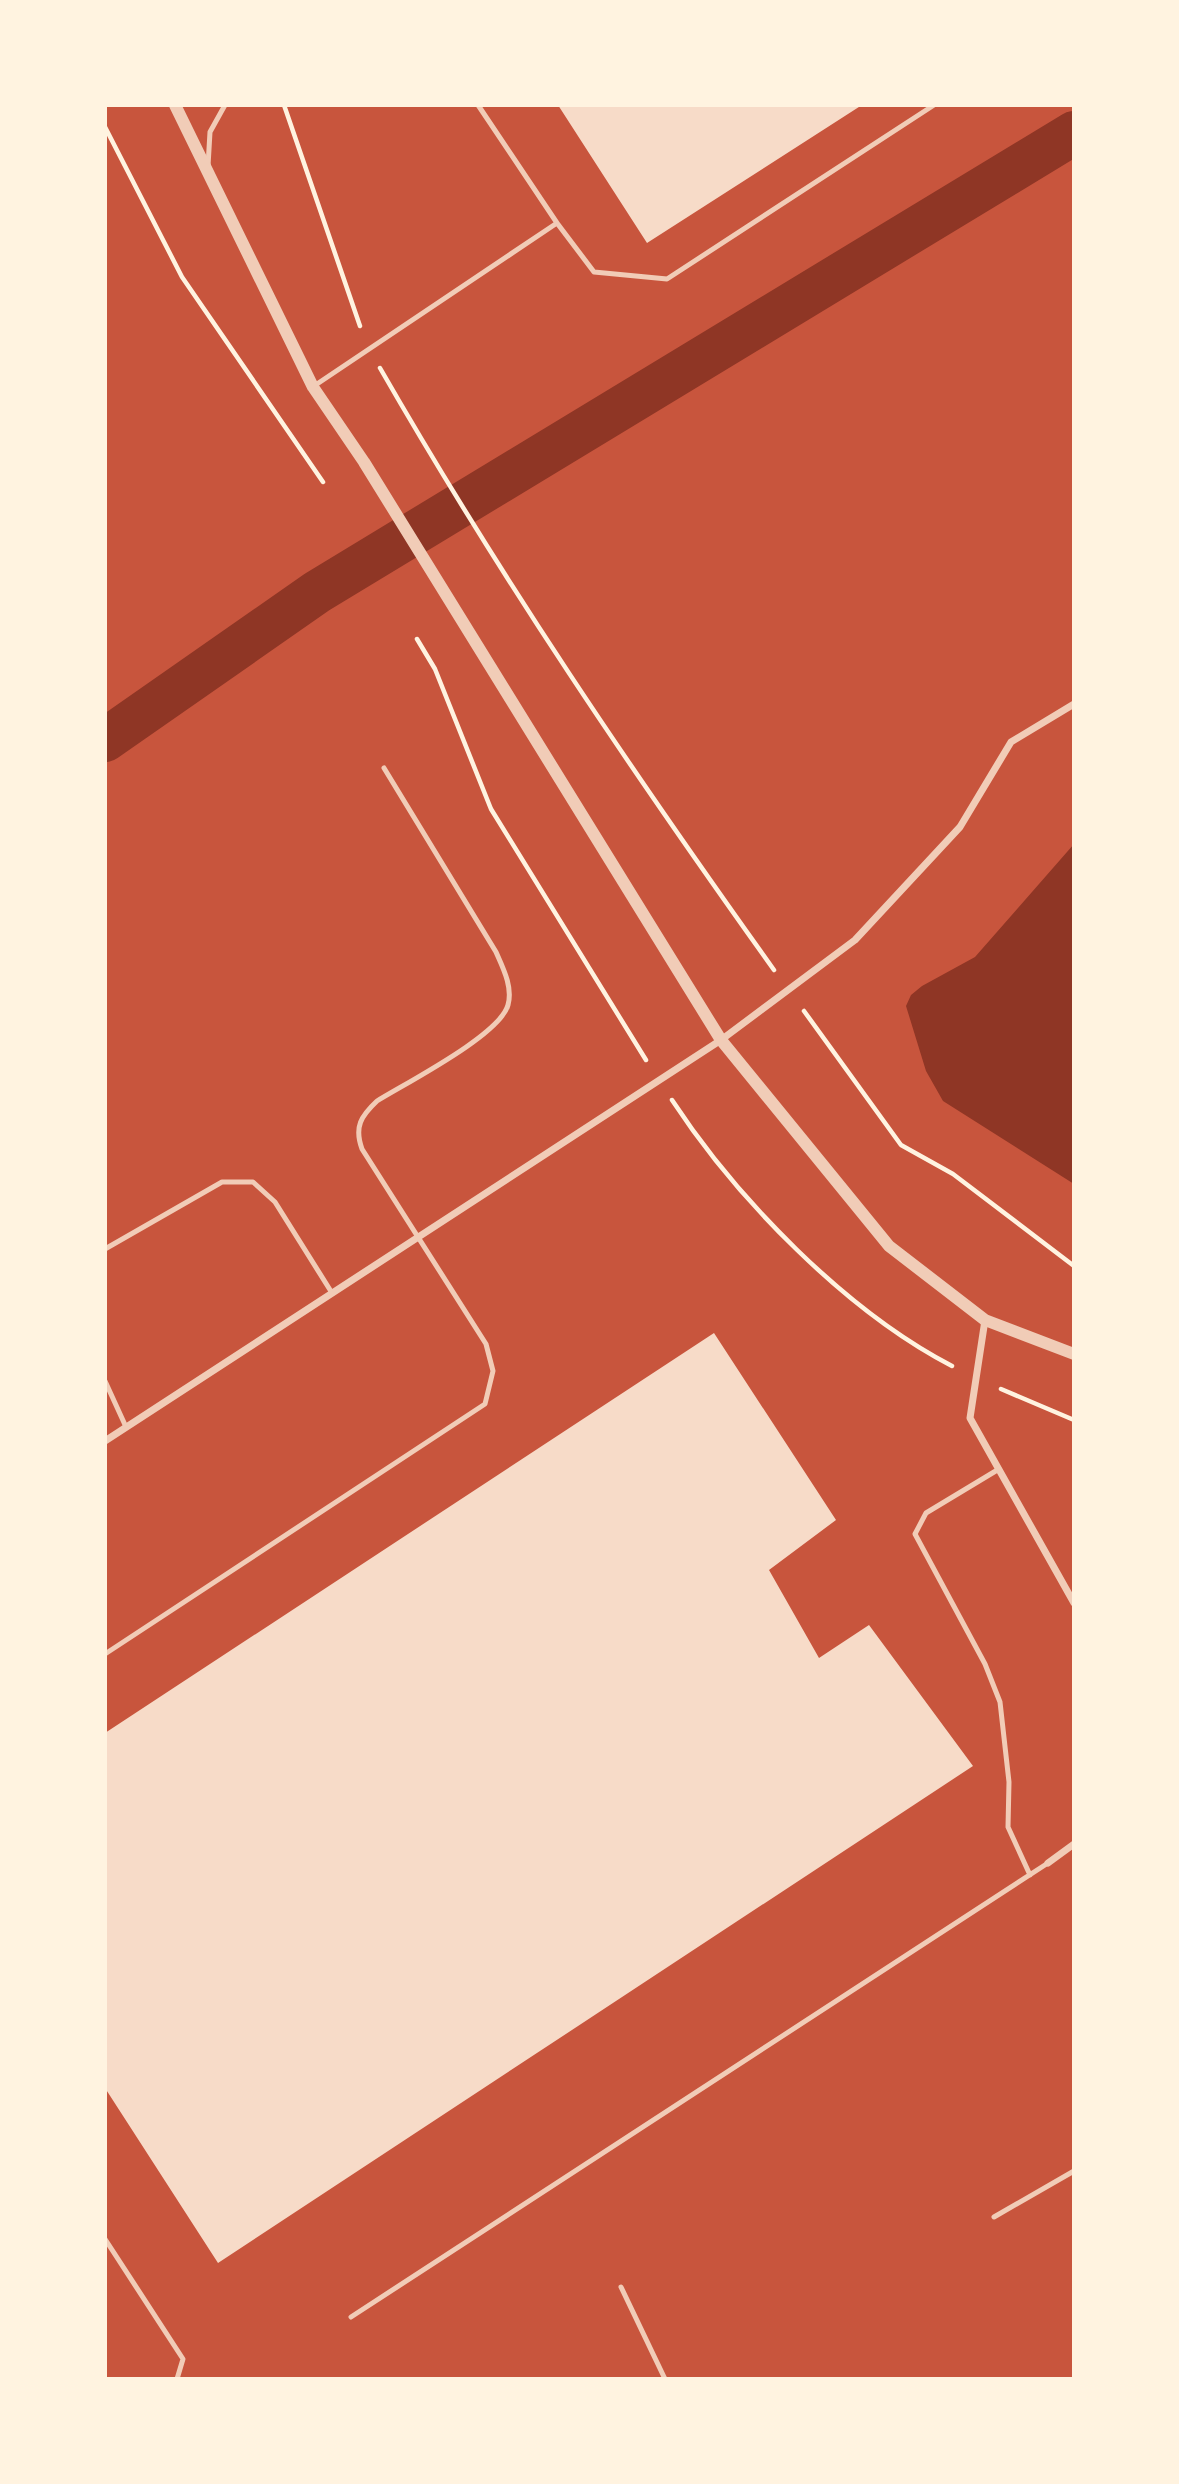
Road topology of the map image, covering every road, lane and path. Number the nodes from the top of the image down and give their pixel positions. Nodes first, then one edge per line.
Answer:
1 (175, 105) edge
2 (225, 105) edge
3 (284, 105) edge
4 (478, 105) edge
5 (934, 105) edge
6 (105, 127) edge
7 (208, 173) junction
8 (557, 223) junction
9 (369, 349) junction
10 (313, 387) junction
11 (323, 482) dead end
12 (1074, 704) edge
13 (384, 768) dead end
14 (789, 990) junction
15 (721, 1040) junction
16 (419, 1237) junction
17 (105, 1249) edge
18 (1074, 1266) edge
19 (332, 1293) junction
20 (985, 1320) junction
21 (1074, 1354) edge
22 (105, 1381) edge
23 (126, 1427) junction
24 (105, 1441) edge
25 (999, 1469) junction
26 (1074, 1603) edge
27 (105, 1654) edge
28 (1074, 1844) edge
29 (1048, 1863) joint
30 (1030, 1875) junction
31 (1074, 2171) edge
32 (994, 2217) dead end
33 (105, 2239) edge
34 (621, 2287) dead end
35 (351, 2317) dead end
36 (177, 2379) edge
37 (665, 2379) edge

1 - 7 street
2 - 7 lane
3 - 9 path
4 - 8 lane
5 - 8 lane
6 - 11 path
7 - 10 street
8 - 9 lane
9 - 10 lane
9 - 14 path
10 - 15 street
12 - 14 street
13 - 16 lane
14 - 15 street
14 - 18 path
15 - 16 street
15 - 20 street
16 - 19 street
16 - 27 lane
17 - 19 lane
19 - 23 street
20 - 21 street
20 - 25 street
22 - 23 lane
23 - 24 street
25 - 26 street
25 - 30 lane
28 - 29 street
29 - 30 lane
30 - 35 lane
31 - 32 lane
33 - 36 lane
34 - 37 lane

